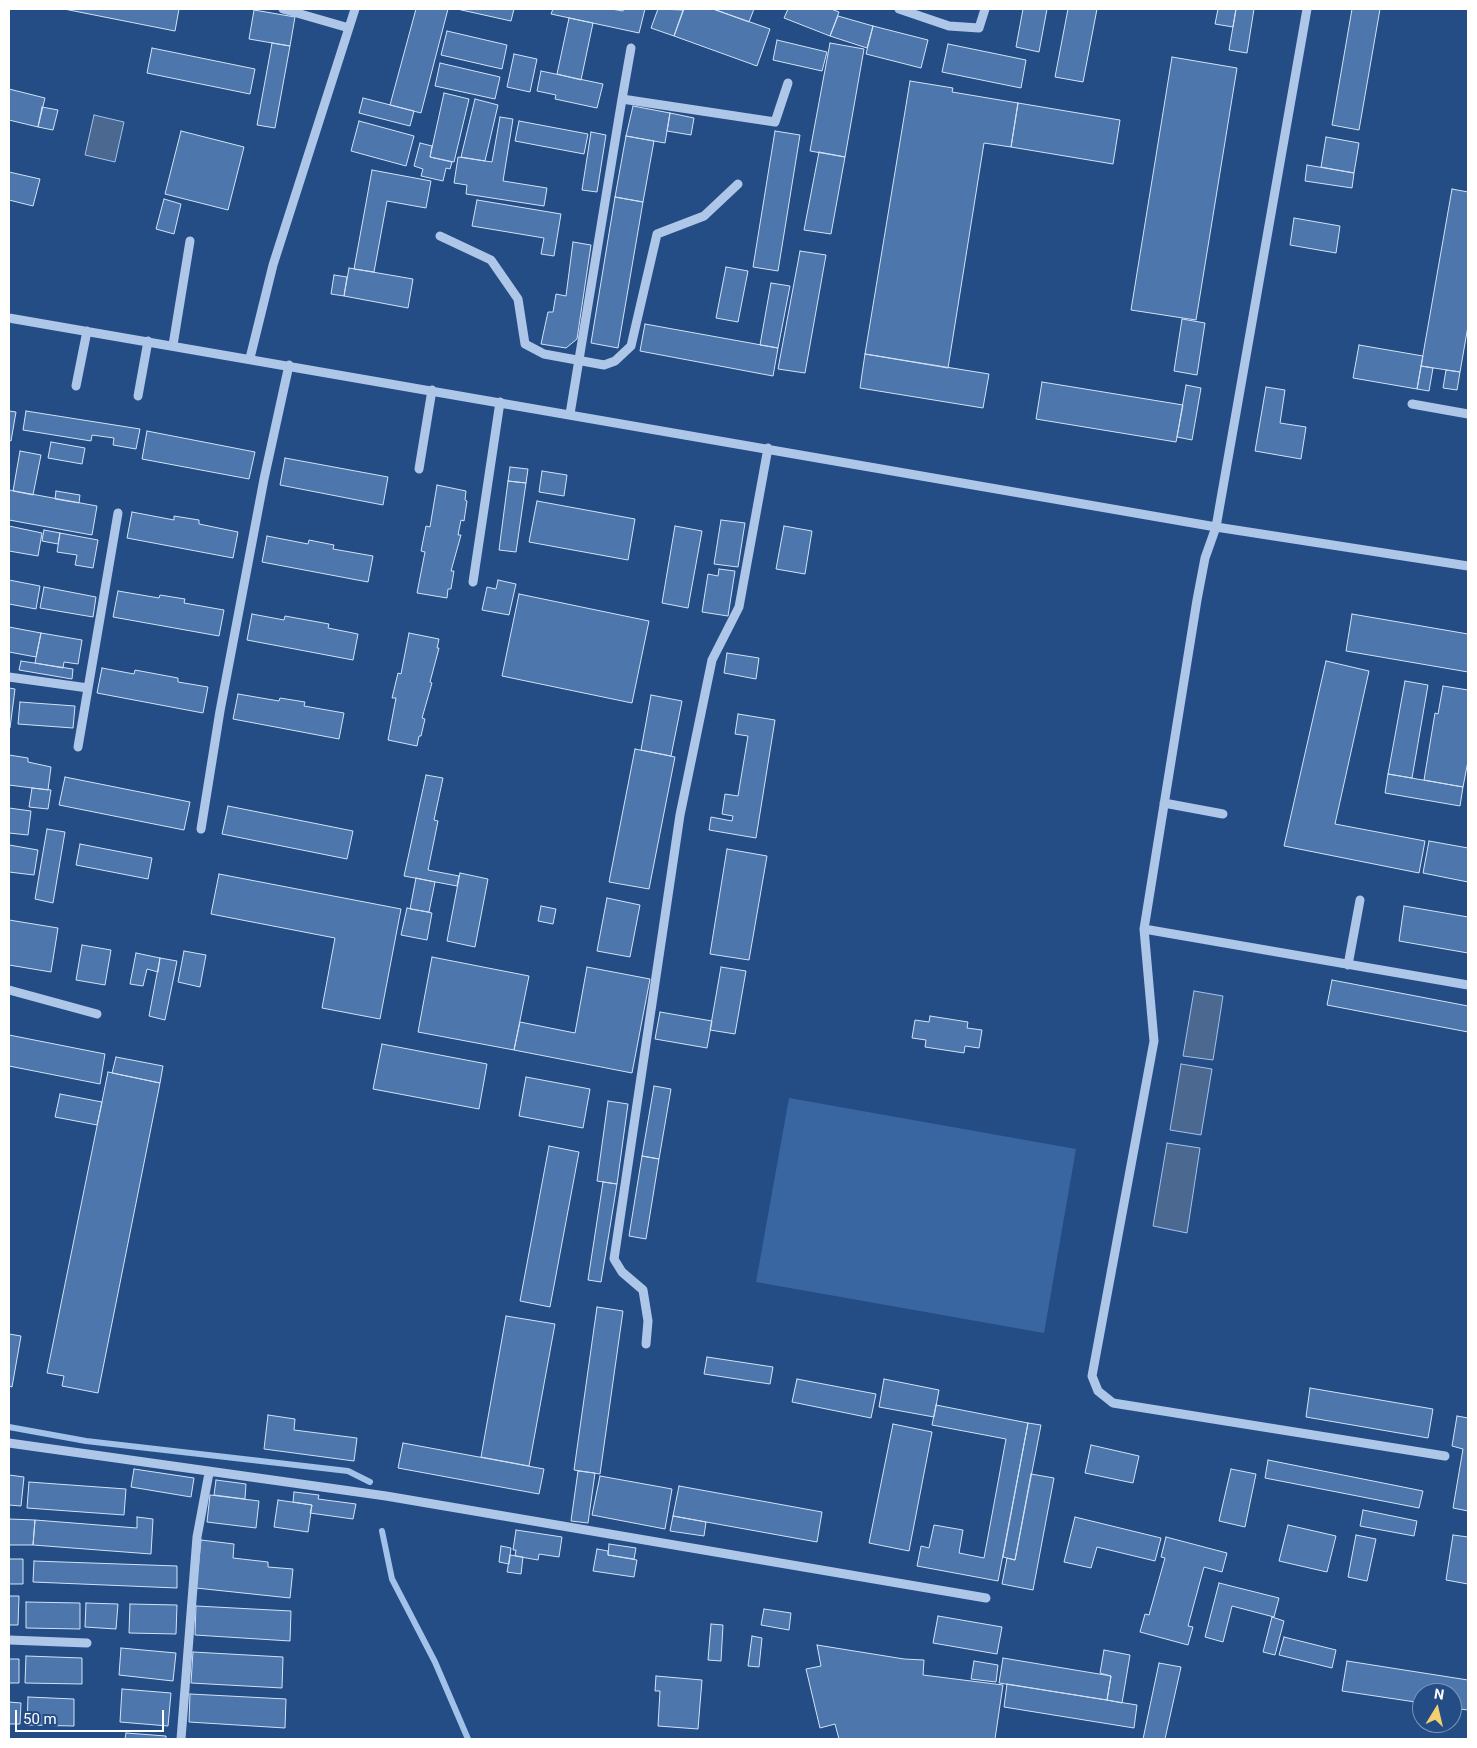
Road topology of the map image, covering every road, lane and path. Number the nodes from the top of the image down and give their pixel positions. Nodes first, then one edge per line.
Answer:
1 (283, 9) edge
2 (355, 9) edge
3 (899, 9) edge
4 (985, 9) edge
5 (1307, 9) edge
6 (349, 28) junction
7 (631, 48) dead end
8 (788, 83) dead end
9 (623, 95) junction
10 (738, 184) dead end
11 (440, 236) dead end
12 (190, 241) dead end
13 (9, 318) edge
14 (87, 331) junction
15 (148, 341) junction
16 (173, 345) junction
17 (250, 358) junction
18 (579, 362) junction
19 (289, 365) junction
20 (76, 386) dead end
21 (432, 390) junction
22 (138, 396) dead end
23 (500, 402) junction
24 (1412, 404) dead end
25 (570, 414) junction
26 (1468, 414) edge
27 (768, 448) junction
28 (419, 469) dead end
29 (118, 513) dead end
30 (1216, 527) junction
31 (1468, 566) edge
32 (473, 582) dead end
33 (9, 678) edge
34 (88, 688) junction
35 (78, 747) dead end
36 (1164, 803) junction
37 (1223, 814) dead end
38 (201, 829) dead end
39 (1360, 900) dead end
40 (1144, 929) junction
41 (1348, 965) junction
42 (1468, 985) edge
43 (9, 990) edge
44 (97, 1014) dead end
45 (646, 1344) dead end
46 (9, 1443) edge
47 (1445, 1456) dead end
48 (209, 1473) junction
49 (986, 1598) dead end
50 (9, 1640) edge
51 (86, 1643) dead end
52 (181, 1739) edge

1 - 6 street
2 - 6 street
3 - 4 street
5 - 30 street
6 - 17 street
7 - 9 street
8 - 9 street
9 - 18 street
10 - 18 street
11 - 18 street
12 - 16 street
13 - 14 street
14 - 15 street
14 - 20 street
15 - 16 street
15 - 22 street
16 - 17 street
17 - 19 street
18 - 25 street
19 - 21 street
19 - 38 street
21 - 23 street
21 - 28 street
23 - 25 street
23 - 32 street
24 - 26 street
25 - 27 street
27 - 30 street
27 - 45 street
29 - 34 street
30 - 31 street
30 - 36 street
33 - 34 street
34 - 35 street
36 - 37 street
36 - 40 street
39 - 41 street
40 - 41 street
40 - 47 street
41 - 42 street
43 - 44 street
46 - 48 street
48 - 49 street
48 - 52 street
50 - 51 street

